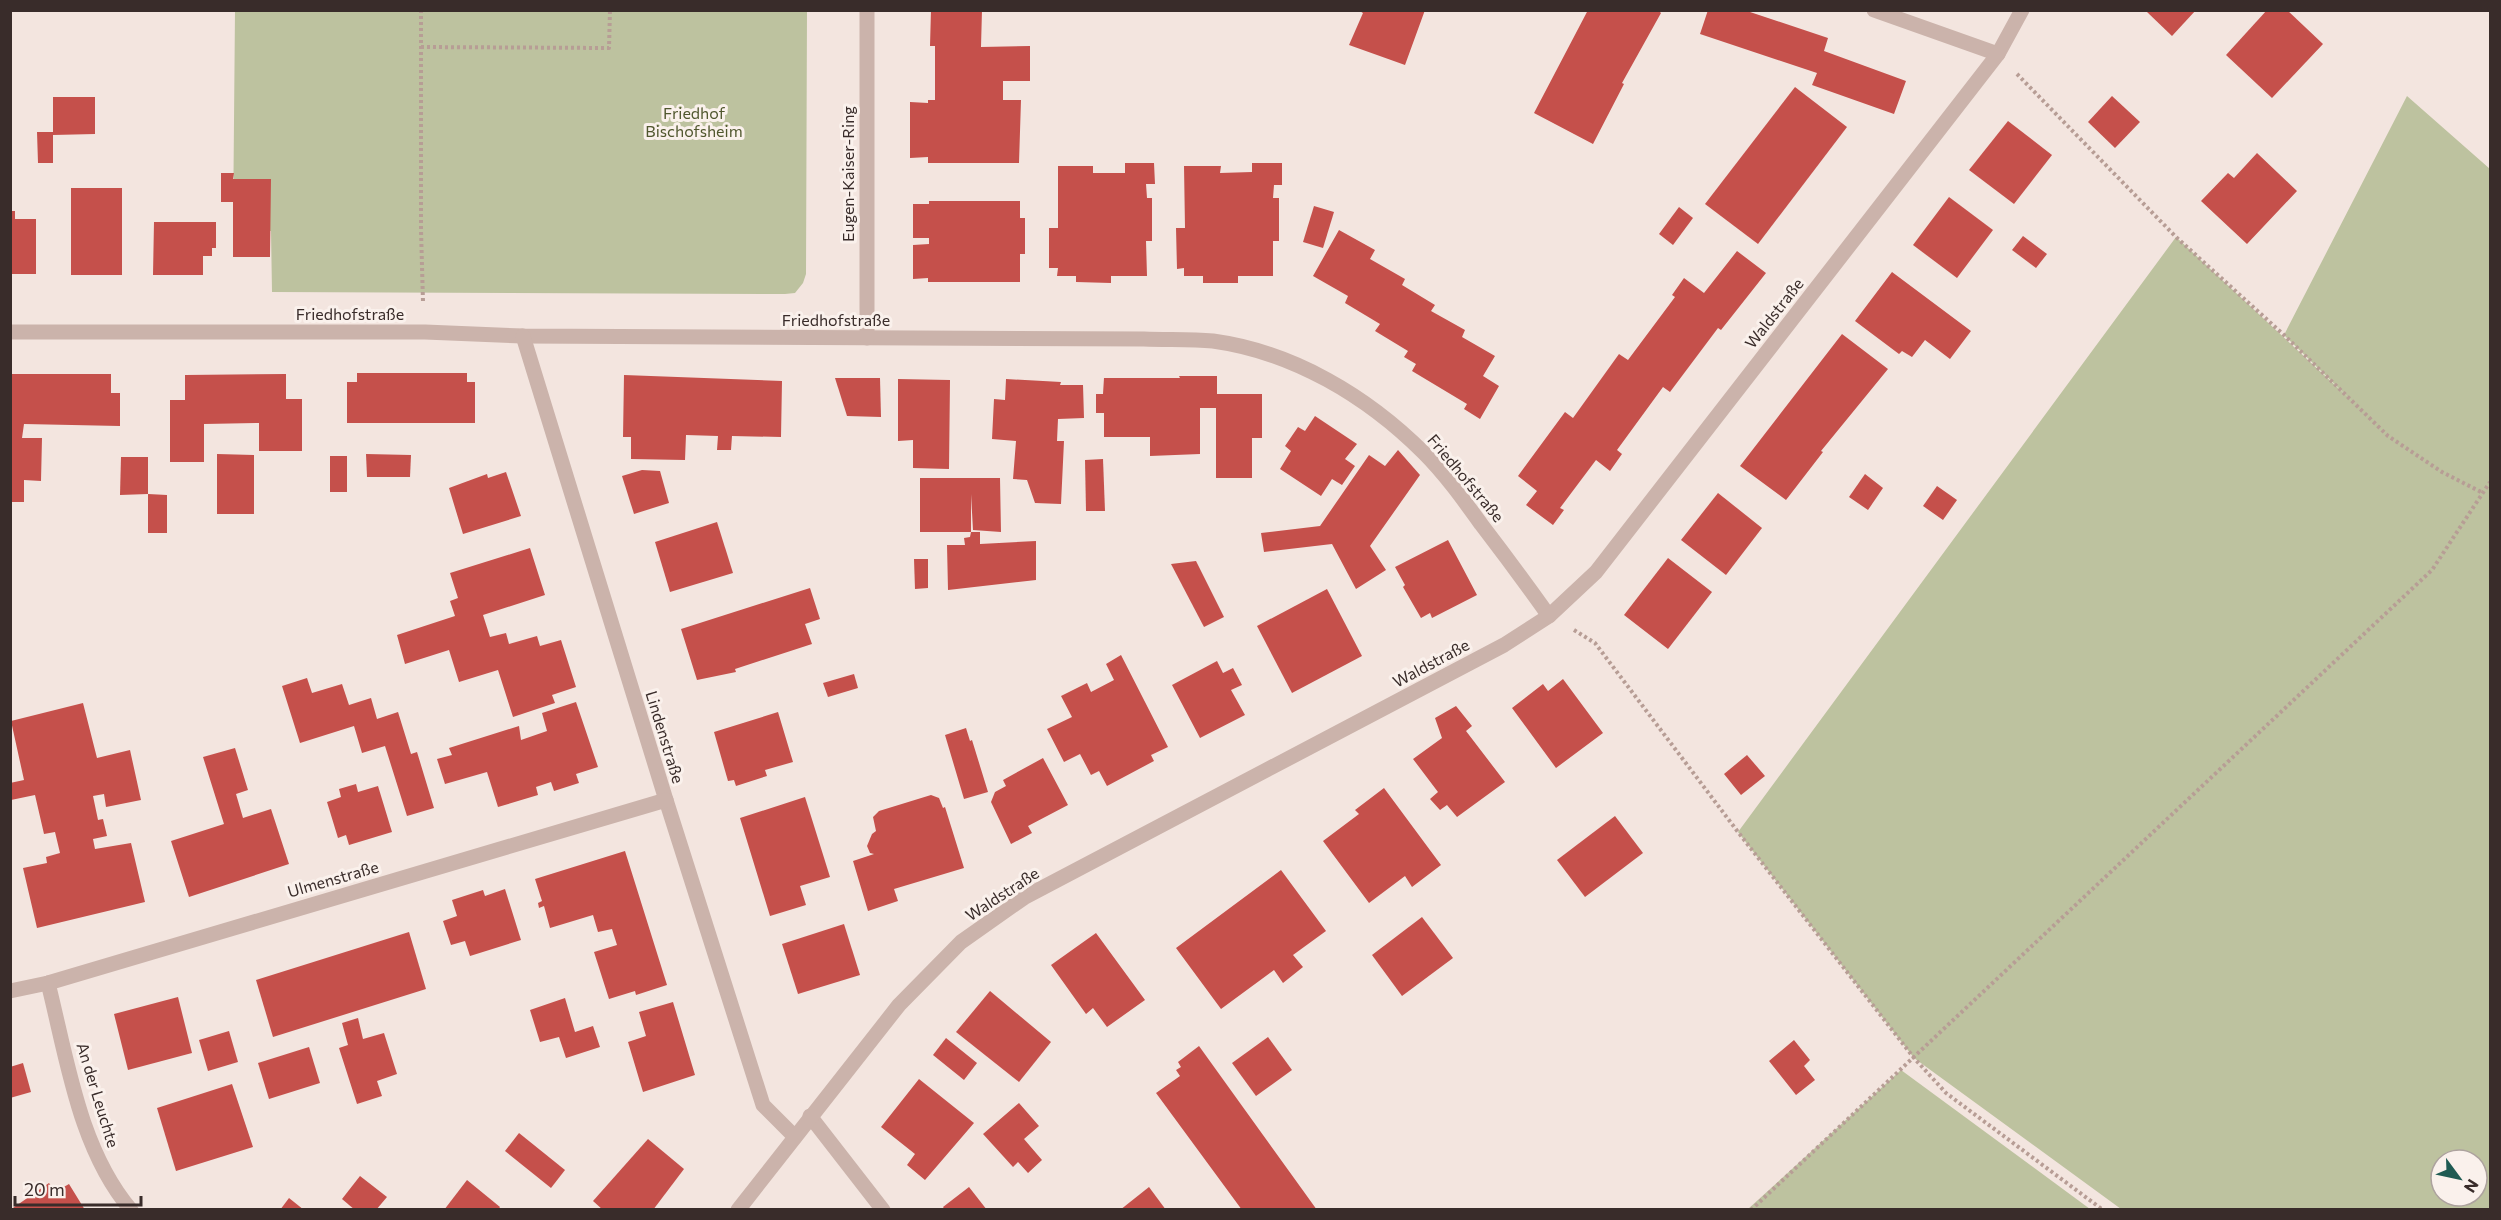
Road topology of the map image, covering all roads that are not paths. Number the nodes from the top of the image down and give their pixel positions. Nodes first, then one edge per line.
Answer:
1 (867, 10) edge
2 (1874, 10) edge
3 (2022, 10) edge
4 (1998, 54) junction
5 (10, 332) edge
6 (523, 336) junction
7 (867, 338) junction
8 (1550, 615) junction
9 (666, 800) junction
10 (48, 983) junction
11 (10, 991) edge
12 (810, 1116) junction
13 (795, 1137) junction
14 (131, 1209) edge
15 (738, 1209) edge
16 (883, 1209) edge

1 - 7 street, Eugen-Kaiser-Ring
2 - 4 street
3 - 4 street, Waldstraße
4 - 8 street, Waldstraße
5 - 6 street, Friedhofstraße
6 - 7 street, Friedhofstraße
6 - 9 street, Lindenstraße
7 - 8 street, Friedhofstraße
8 - 12 street, Waldstraße
9 - 10 street, Ulmenstraße
9 - 13 street, Lindenstraße
10 - 11 street, Ulmenstraße
10 - 14 street, An der Leuchte
12 - 13 street, Waldstraße
12 - 16 street
13 - 15 street, Waldstraße

